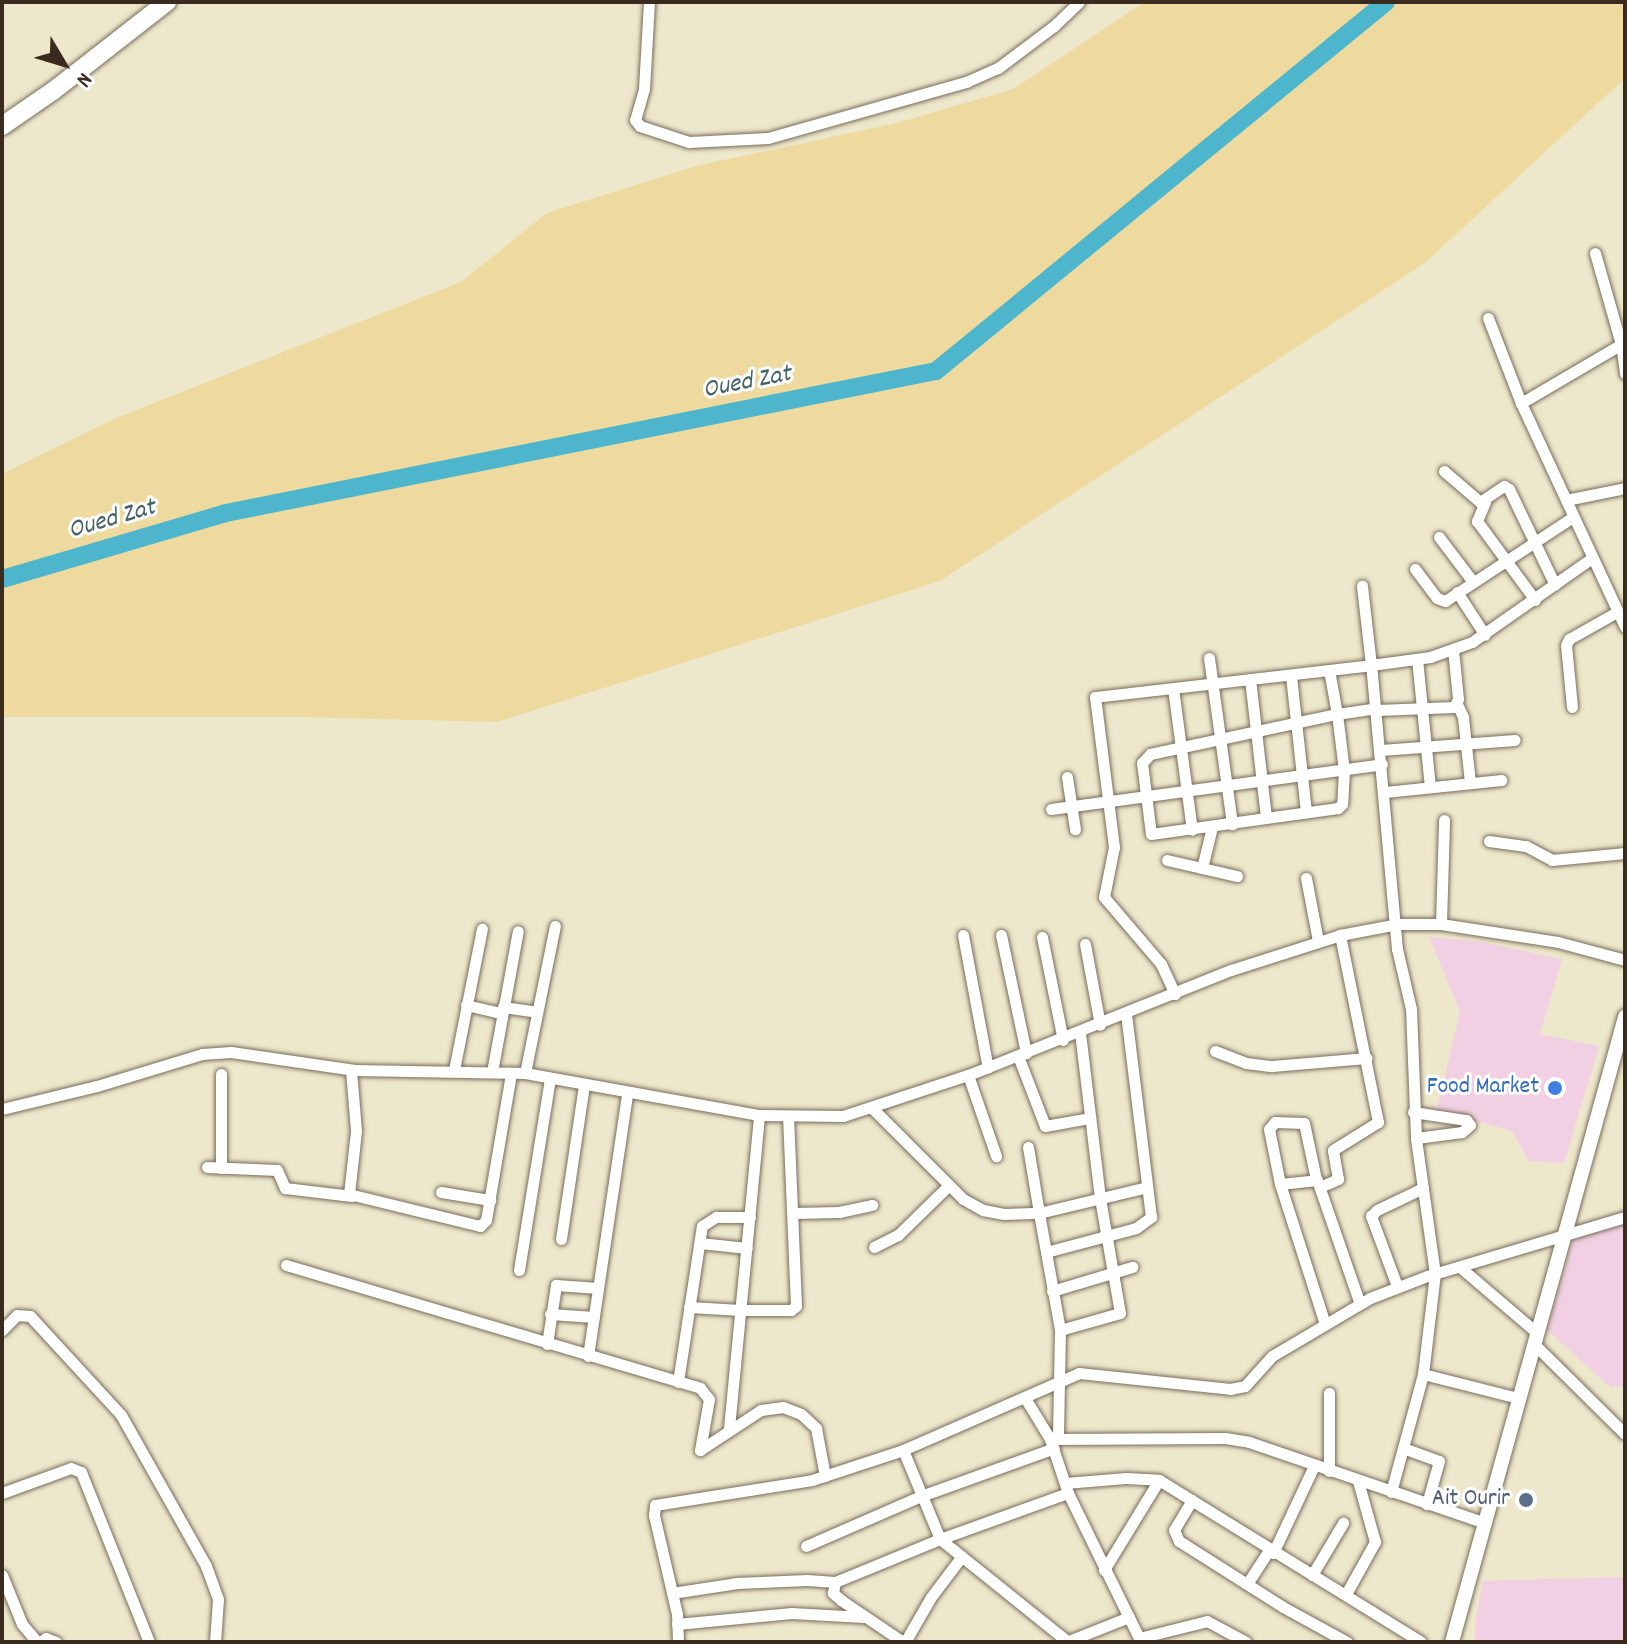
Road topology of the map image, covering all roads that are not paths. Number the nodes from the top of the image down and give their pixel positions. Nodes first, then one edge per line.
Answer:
1 (167, 2) edge
2 (649, 2) edge
3 (1079, 2) edge
4 (2, 126) edge
5 (1595, 253) dead end
6 (1619, 317) edge
7 (1488, 318) dead end
8 (1623, 343) edge
9 (1625, 374) edge
10 (1521, 403) junction
11 (1444, 471) dead end
12 (1625, 488) edge
13 (1566, 500) junction
14 (1485, 502) junction
15 (1573, 517) junction
16 (1439, 537) dead end
17 (1534, 542) junction
18 (1592, 558) junction
19 (1505, 560) junction
20 (1415, 569) dead end
21 (1473, 582) junction
22 (1555, 585) junction
23 (1362, 586) dead end
24 (1457, 592) junction
25 (1535, 600) junction
26 (1617, 612) junction
27 (1625, 627) edge
28 (1485, 635) junction
29 (1453, 649) junction
30 (1209, 658) dead end
31 (1417, 659) junction
32 (1371, 665) junction
33 (1329, 670) junction
34 (1291, 676) junction
35 (1250, 679) junction
36 (1213, 685) junction
37 (1173, 688) junction
38 (1457, 704) junction
39 (1572, 707) dead end
40 (1421, 708) junction
41 (1377, 709) junction
42 (1337, 714) junction
43 (1299, 722) junction
44 (1258, 731) junction
45 (1220, 739) junction
46 (1515, 740) dead end
47 (1466, 744) junction
48 (1182, 747) junction
49 (1425, 747) junction
50 (1381, 750) junction
51 (1382, 764) junction
52 (1344, 770) junction
53 (1304, 775) junction
54 (1067, 777) dead end
55 (1501, 780) dead end
56 (1263, 781) junction
57 (1470, 783) junction
58 (1227, 786) junction
59 (1430, 787) junction
60 (1188, 791) junction
61 (1385, 792) junction
62 (1147, 798) junction
63 (1110, 802) junction
64 (1072, 806) junction
65 (1051, 809) dead end
66 (1306, 812) junction
67 (1266, 818) junction
68 (1444, 820) dead end
69 (1232, 824) junction
70 (1212, 827) junction
71 (1075, 829) dead end
72 (1192, 830) junction
73 (1489, 841) dead end
74 (1625, 853) edge
75 (1167, 860) dead end
76 (1202, 868) junction
77 (1237, 876) dead end
78 (1306, 878) dead end
79 (1397, 924) junction
80 (1441, 924) junction
81 (555, 926) dead end
82 (482, 929) dead end
83 (518, 931) dead end
84 (963, 935) dead end
85 (1001, 935) dead end
86 (1340, 935) junction
87 (1042, 937) dead end
88 (1318, 941) junction
89 (1085, 944) dead end
90 (1625, 960) edge
91 (1175, 994) junction
92 (466, 1005) junction
93 (502, 1010) junction
94 (537, 1012) junction
95 (1126, 1014) junction
96 (1625, 1017) edge
97 (1100, 1025) junction
98 (1080, 1033) junction
99 (1063, 1040) junction
100 (1215, 1051) dead end
101 (1022, 1055) junction
102 (1367, 1058) junction
103 (988, 1068) junction
104 (351, 1070) junction
105 (454, 1070) junction
106 (492, 1072) junction
107 (511, 1073) junction
108 (525, 1073) junction
109 (221, 1074) dead end
110 (968, 1075) junction
111 (550, 1078) junction
112 (584, 1085) junction
113 (627, 1094) junction
114 (872, 1108) junction
115 (2, 1109) edge
116 (1413, 1112) junction
117 (759, 1115) junction
118 (788, 1117) junction
119 (1090, 1118) junction
120 (1416, 1138) junction
121 (1028, 1147) dead end
122 (996, 1156) dead end
123 (207, 1167) dead end
124 (221, 1168) junction
125 (1318, 1183) junction
126 (1280, 1184) junction
127 (949, 1185) junction
128 (1147, 1187) junction
129 (1423, 1188) junction
130 (441, 1192) dead end
131 (352, 1196) junction
132 (1100, 1198) junction
133 (490, 1200) junction
134 (872, 1205) dead end
135 (793, 1213) junction
136 (1039, 1213) junction
137 (750, 1217) junction
138 (1625, 1217) edge
139 (1563, 1235) junction
140 (1105, 1236) junction
141 (561, 1239) dead end
142 (700, 1243) junction
143 (874, 1247) dead end
144 (747, 1248) junction
145 (1046, 1252) junction
146 (286, 1265) dead end
147 (1132, 1267) dead end
148 (1461, 1268) junction
149 (519, 1270) dead end
150 (1111, 1273) junction
151 (1435, 1274) junction
152 (1397, 1286) junction
153 (598, 1288) junction
154 (1052, 1291) junction
155 (1360, 1304) junction
156 (689, 1307) junction
157 (741, 1310) junction
158 (550, 1314) junction
159 (594, 1317) junction
160 (1325, 1324) junction
161 (2, 1330) edge
162 (1060, 1330) junction
163 (1534, 1338) junction
164 (547, 1344) junction
165 (588, 1356) junction
166 (1423, 1374) junction
167 (678, 1382) junction
168 (1059, 1383) junction
169 (1329, 1393) dead end
170 (1025, 1398) junction
171 (1518, 1398) junction
172 (729, 1428) junction
173 (1625, 1434) edge
174 (1054, 1442) junction
175 (1403, 1448) junction
176 (903, 1450) junction
177 (1314, 1466) junction
178 (1329, 1471) junction
179 (825, 1476) junction
180 (1159, 1480) junction
181 (1358, 1481) junction
182 (1066, 1488) junction
183 (1391, 1492) junction
184 (2, 1493) edge
185 (921, 1496) junction
186 (1192, 1500) junction
187 (1427, 1504) junction
188 (1482, 1522) junction
189 (1343, 1523) dead end
190 (940, 1539) junction
191 (806, 1546) dead end
192 (1271, 1551) junction
193 (962, 1556) junction
194 (1104, 1570) junction
195 (2, 1575) edge
196 (1312, 1575) junction
197 (835, 1582) junction
198 (1247, 1584) junction
199 (672, 1593) junction
200 (1346, 1594) junction
201 (1459, 1614) junction
202 (866, 1617) junction
203 (1129, 1617) junction
204 (677, 1624) junction
205 (1140, 1640) edge
206 (1415, 1640) edge
207 (39, 1642) edge
208 (56, 1642) edge
209 (149, 1642) edge
210 (215, 1642) edge
211 (678, 1642) edge
212 (904, 1642) edge
213 (1066, 1642) edge
214 (1246, 1642) edge
215 (1347, 1642) edge
216 (1444, 1642) edge
217 (1452, 1642) edge

1 - 4 main road
2 - 3 street
5 - 6 street
6 - 8 street
7 - 10 street
8 - 9 street
8 - 10 street
10 - 13 street
11 - 14 street
12 - 13 street
13 - 15 street
14 - 17 street
14 - 19 street
15 - 17 street
15 - 18 street
16 - 21 street
17 - 19 street
17 - 22 street
18 - 22 street
18 - 26 street
19 - 21 street
19 - 25 street
20 - 24 street
21 - 24 street
22 - 25 street
23 - 32 street
24 - 28 street
25 - 28 street
26 - 27 street
26 - 39 street
28 - 29 street
29 - 31 street
29 - 38 street
30 - 36 street
31 - 32 street
31 - 40 street
32 - 33 street
32 - 41 street
33 - 34 street
33 - 42 street
34 - 35 street
34 - 43 street
35 - 36 street
35 - 44 street
36 - 37 street
36 - 45 street
37 - 48 street
37 - 63 street
38 - 40 street
38 - 47 street
40 - 41 street
40 - 49 street
41 - 42 street
41 - 50 street
42 - 43 street
42 - 52 street
43 - 44 street
43 - 53 street
44 - 45 street
44 - 56 street
45 - 48 street
45 - 58 street
46 - 47 street
47 - 49 street
47 - 57 street
48 - 60 street
48 - 62 street
49 - 50 street
49 - 59 street
50 - 51 street
51 - 52 street
51 - 61 street
52 - 53 street
52 - 66 street
53 - 56 street
53 - 66 street
54 - 64 street
55 - 57 street
56 - 58 street
56 - 67 street
57 - 59 street
58 - 60 street
58 - 69 street
59 - 61 street
60 - 62 street
60 - 72 street
61 - 79 street
62 - 63 street
62 - 72 street
63 - 64 street
63 - 91 street
64 - 65 street
64 - 71 street
66 - 67 street
67 - 69 street
68 - 80 street
69 - 70 street
70 - 72 street
70 - 76 street
73 - 74 street
75 - 76 street
76 - 77 street
78 - 88 street
79 - 80 street
79 - 86 street
79 - 116 street
80 - 90 street
81 - 94 street
82 - 92 street
83 - 93 street
84 - 103 street
85 - 101 street
86 - 88 street
86 - 102 street
87 - 99 street
88 - 91 street
89 - 97 street
91 - 95 street
92 - 93 street
92 - 105 street
93 - 94 street
93 - 106 street
94 - 108 street
95 - 97 street
95 - 128 street
96 - 139 street
97 - 98 street
98 - 99 street
98 - 119 street
99 - 101 street
100 - 102 street
101 - 103 street
101 - 119 street
102 - 125 street
103 - 110 street
104 - 105 street
104 - 115 street
104 - 131 street
105 - 106 street
106 - 107 street
107 - 108 street
107 - 133 street
108 - 111 street
109 - 124 street
110 - 114 street
110 - 122 street
111 - 112 street
111 - 149 street
112 - 113 street
112 - 141 street
113 - 117 street
113 - 153 street
114 - 118 street
114 - 127 street
116 - 120 street
116 - 120 street
117 - 118 street
117 - 137 street
118 - 135 street
119 - 132 street
120 - 129 street
121 - 136 street
123 - 124 street
124 - 131 street
125 - 126 street
125 - 126 street
125 - 155 street
126 - 160 street
127 - 136 street
127 - 143 street
128 - 132 street
128 - 140 street
129 - 151 street
129 - 152 street
130 - 133 street
131 - 133 street
132 - 136 street
132 - 140 street
134 - 135 street
135 - 157 street
136 - 145 street
137 - 142 street
137 - 144 street
138 - 139 street
139 - 148 street
139 - 163 street
140 - 145 street
140 - 150 street
142 - 144 street
142 - 156 street
144 - 157 street
145 - 154 street
146 - 164 street
147 - 150 street
148 - 151 street
148 - 163 street
150 - 154 street
150 - 162 street
151 - 152 street
151 - 166 street
152 - 155 street
153 - 158 street
153 - 159 street
154 - 162 street
155 - 160 street
156 - 157 street
156 - 167 street
157 - 172 street
158 - 159 street
158 - 164 street
159 - 165 street
160 - 168 street
161 - 210 street
162 - 168 street
163 - 171 street
163 - 173 street
164 - 165 street
165 - 167 street
166 - 171 street
166 - 175 street
167 - 172 street
168 - 170 street
168 - 174 street
169 - 178 street
170 - 174 street
170 - 176 street
171 - 188 street
172 - 179 street
174 - 177 street
174 - 182 street
174 - 185 street
175 - 183 street
175 - 187 street
176 - 179 street
176 - 185 street
177 - 178 street
177 - 192 street
178 - 181 street
179 - 199 street
180 - 182 street
180 - 186 street
180 - 194 street
181 - 183 street
181 - 200 street
182 - 190 street
182 - 194 street
183 - 187 street
184 - 209 street
185 - 190 street
185 - 191 street
186 - 192 street
186 - 198 street
187 - 188 street
188 - 201 street
189 - 196 street
190 - 193 street
190 - 197 street
192 - 196 street
192 - 198 street
193 - 212 street
193 - 213 street
194 - 203 street
195 - 207 street
196 - 200 street
197 - 199 street
197 - 202 street
198 - 215 street
199 - 204 street
200 - 206 street
201 - 216 street
201 - 217 street
202 - 204 street
202 - 212 street
203 - 205 street
203 - 213 street
204 - 211 street
205 - 214 street
207 - 208 street

